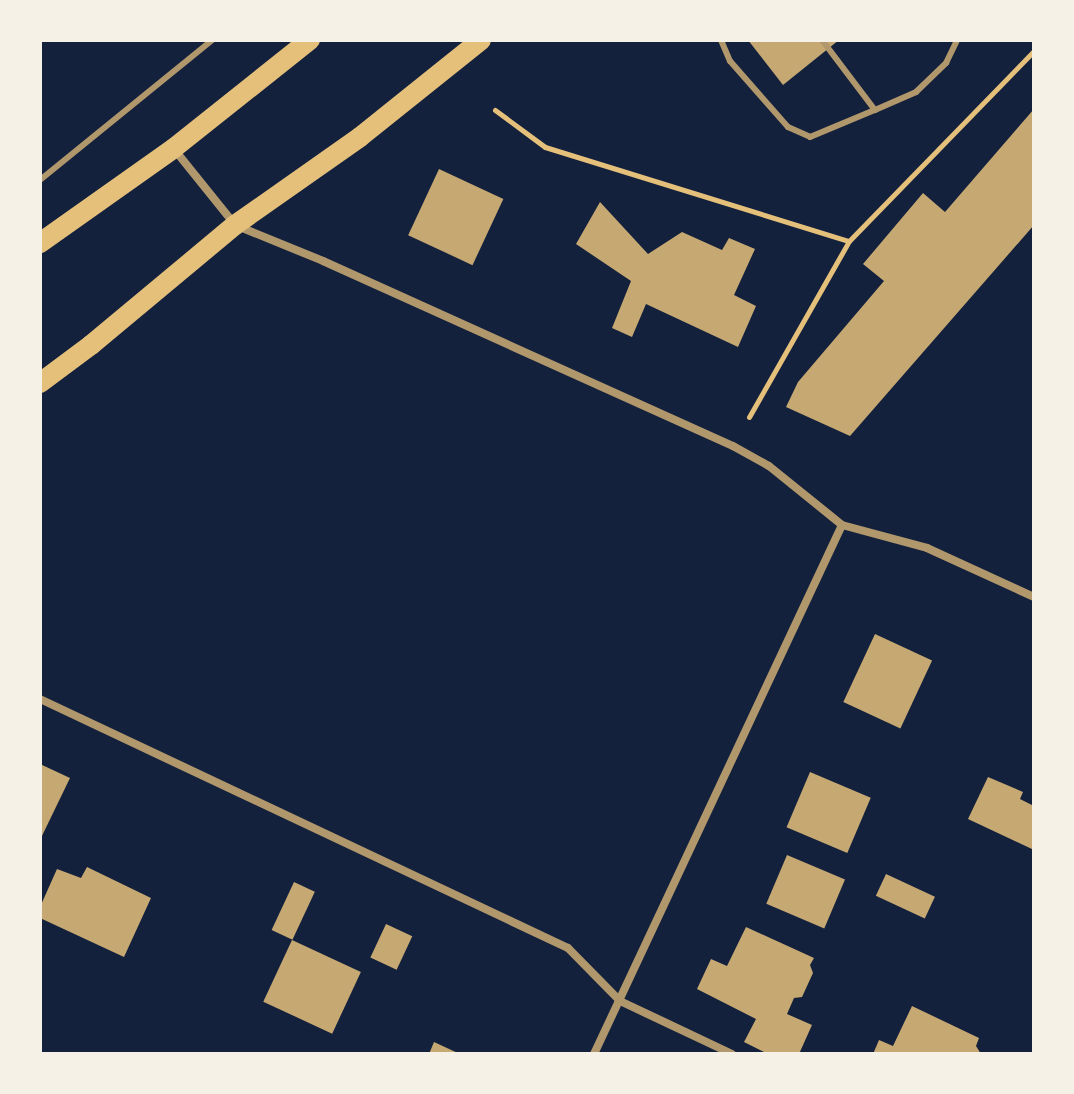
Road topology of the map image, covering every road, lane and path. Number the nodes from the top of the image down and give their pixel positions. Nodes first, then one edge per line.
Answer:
1 (212, 40) edge
2 (310, 40) edge
3 (481, 40) edge
4 (721, 40) edge
5 (822, 40) edge
6 (957, 40) edge
7 (1034, 51) edge
8 (495, 110) dead end
9 (875, 110) junction
10 (174, 148) junction
11 (40, 180) edge
12 (235, 225) junction
13 (849, 241) junction
14 (40, 243) edge
15 (40, 383) edge
16 (733, 446) junction
17 (842, 525) junction
18 (1034, 597) edge
19 (40, 699) edge
20 (620, 1001) junction
21 (594, 1054) edge
22 (732, 1054) edge

1 - 11 lane
2 - 10 main road
3 - 12 main road
4 - 9 lane
5 - 9 lane
6 - 9 lane
7 - 13 path
8 - 13 path
10 - 12 street
10 - 14 main road
12 - 15 main road
12 - 16 street
13 - 16 path
16 - 17 street
17 - 18 street
17 - 20 street
19 - 20 street
20 - 21 street
20 - 22 street

